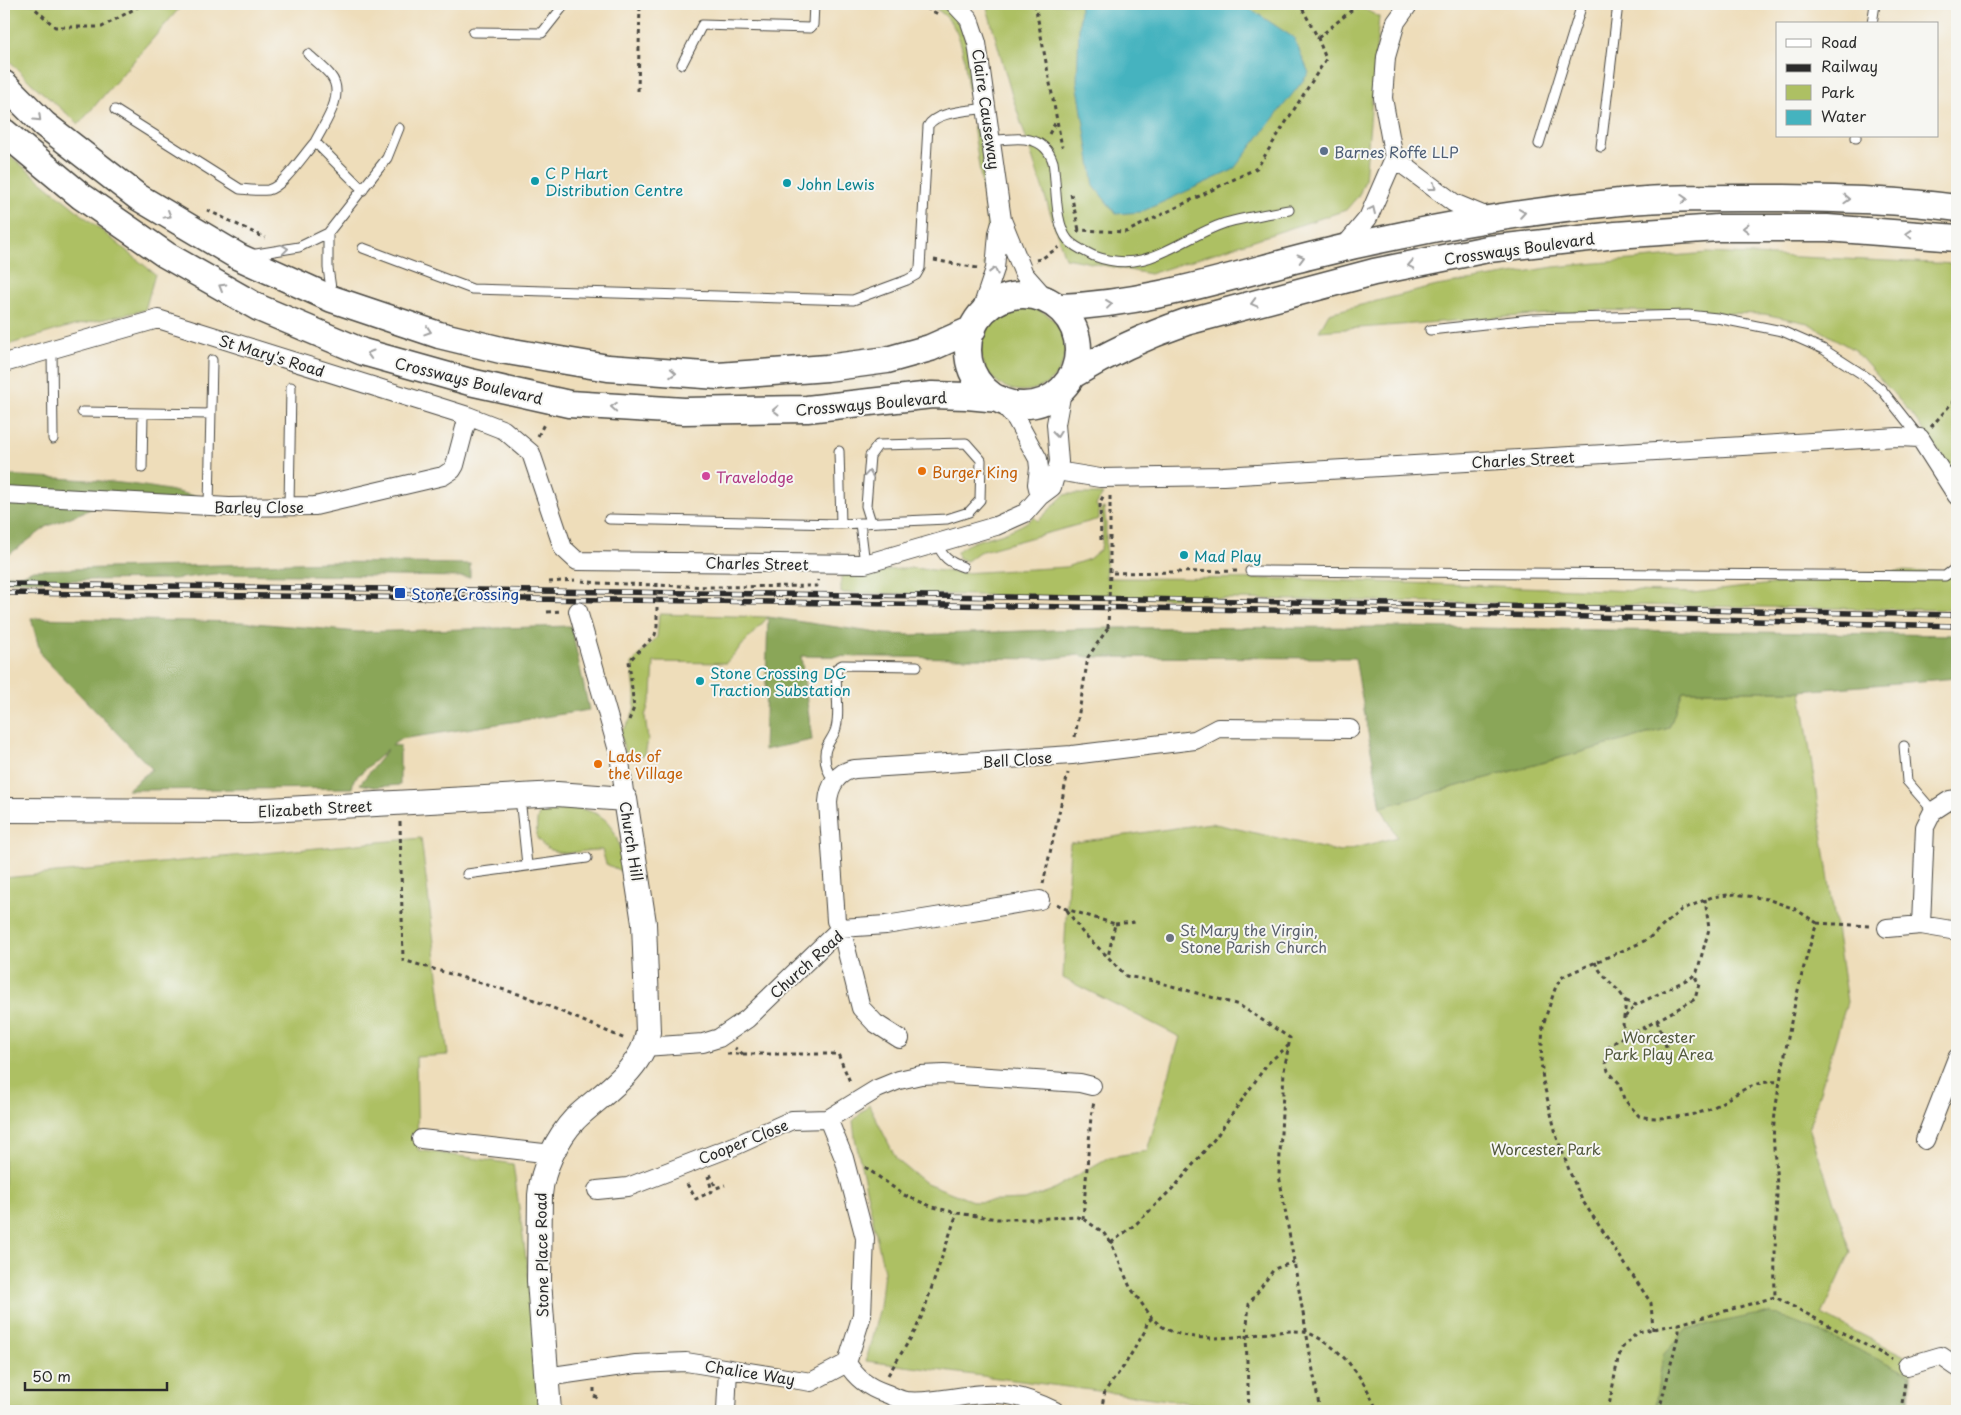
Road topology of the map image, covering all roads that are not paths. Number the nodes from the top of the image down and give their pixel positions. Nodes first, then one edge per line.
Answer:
1 (565, 4) edge
2 (814, 4) edge
3 (956, 4) edge
4 (1410, 4) edge
5 (1582, 4) edge
6 (1618, 4) edge
7 (1874, 4) edge
8 (1872, 22) edge
9 (473, 32) dead end
10 (308, 54) dead end
11 (682, 64) dead end
12 (4, 84) edge
13 (986, 108) junction
14 (115, 110) dead end
15 (399, 128) dead end
16 (4, 132) edge
17 (991, 141) junction
18 (315, 142) junction
19 (1539, 144) dead end
20 (1601, 147) dead end
21 (1394, 158) junction
22 (363, 190) junction
23 (1957, 208) edge
24 (1289, 210) dead end
25 (1491, 219) junction
26 (1002, 220) junction
27 (328, 233) junction
28 (1957, 238) edge
29 (363, 248) dead end
30 (1343, 248) junction
31 (239, 257) junction
32 (332, 299) junction
33 (1054, 303) junction
34 (976, 323) junction
35 (1430, 330) dead end
36 (52, 350) junction
37 (212, 360) dead end
38 (4, 363) edge
39 (1067, 381) junction
40 (291, 387) dead end
41 (999, 399) junction
42 (82, 412) dead end
43 (143, 413) junction
44 (211, 414) junction
45 (468, 416) junction
46 (1920, 438) junction
47 (53, 439) dead end
48 (839, 451) dead end
49 (531, 453) joint
50 (142, 468) dead end
51 (1057, 471) junction
52 (4, 494) edge
53 (1040, 496) junction
54 (1957, 496) edge
55 (209, 506) junction
56 (290, 506) junction
57 (609, 519) dead end
58 (871, 522) junction
59 (860, 523) junction
60 (841, 524) junction
61 (937, 543) junction
62 (865, 564) junction
63 (963, 567) dead end
64 (1957, 567) edge
65 (1250, 571) road end
66 (578, 611) dead end
67 (917, 666) dead end
68 (1350, 729) dead end
69 (1904, 746) dead end
70 (834, 782) junction
71 (520, 795) junction
72 (625, 799) junction
73 (1957, 799) edge
74 (4, 810) edge
75 (1933, 811) junction
76 (587, 858) dead end
77 (527, 865) junction
78 (467, 874) dead end
79 (1040, 900) road end
80 (1922, 925) junction
81 (841, 928) junction
82 (1887, 928) road end
83 (1957, 931) edge
84 (900, 1039) dead end
85 (644, 1047) junction
86 (1957, 1058) edge
87 (1092, 1086) road end
88 (828, 1119) junction
89 (421, 1139) dead end
90 (1925, 1140) dead end
91 (552, 1154) junction
92 (597, 1190) dead end
93 (847, 1363) junction
94 (1907, 1366) road end
95 (1957, 1367) edge
96 (728, 1369) junction
97 (546, 1376) junction
98 (904, 1406) edge
99 (549, 1411) edge
100 (726, 1411) edge
101 (1056, 1411) edge

1 - 9 lane
2 - 11 lane
3 - 13 street, Claire Causeway
4 - 21 street
5 - 19 lane
6 - 20 lane
7 - 8 lane
10 - 18 lane
12 -> 31 main road
13 - 17 street, Claire Causeway
13 - 29 lane
14 - 18 lane
15 - 22 lane
41 -> 16 main road, Crossways Boulevard
17 - 24 lane
17 - 26 street, Claire Causeway
18 - 22 lane
21 -> 25 street
30 -> 21 street
22 - 27 lane
25 -> 23 main road, Crossways Boulevard
25 - 30 main road, Crossways Boulevard
26 - 33 street, Claire Causeway
34 -> 26 street, Claire Causeway
31 -> 27 lane
27 - 32 lane
28 -> 39 main road, Crossways Boulevard
33 -> 30 main road, Crossways Boulevard
31 - 32 main road
32 -> 34 main road
33 - 34 main road
33 - 39 main road
34 - 41 main road
35 - 46 lane
36 - 38 street, St Mary's Road
36 - 45 street, St Mary's Road
36 - 47 lane
37 - 44 lane
39 - 41 main road
39 -> 51 street, Charles Street
40 - 56 lane
41 - 53 street
42 - 43 lane
43 - 44 lane
43 - 50 lane
44 - 55 lane
45 - 49 street, St Mary's Road
45 - 56 street, Barley Close
46 - 51 street, Charles Street
46 - 54 street
48 - 60 lane
49 - 62 street, Charles Street
51 - 53 street, Charles Street
52 - 55 street, Barley Close
53 - 61 street, Charles Street
55 - 56 street, Barley Close
57 - 60 lane
58 -> 58 lane
58 - 59 lane
59 - 60 lane
59 - 62 lane
61 - 62 street, Charles Street
61 - 63 lane
64 - 65 lane
66 - 72 street, Church Hill
67 - 70 lane
68 - 70 street, Bell Close
69 - 75 lane
70 - 81 street
71 - 72 street, Elizabeth Street
71 - 74 street, Elizabeth Street
71 - 77 lane
72 - 85 street, Church Hill
73 - 75 street
75 - 80 street
76 - 77 lane
77 - 78 lane
79 - 81 street, Church Road
80 - 82 street
80 - 83 street
81 - 84 street
81 - 85 street, Church Road
85 - 91 street, Stone Place Road
86 - 90 street
87 - 88 street, Cooper Close
88 - 92 street, Cooper Close
88 - 93 street
89 - 91 street
91 - 97 street, Stone Place Road
93 - 96 street, Chalice Way
93 - 98 street
94 - 95 street
96 - 97 street, Chalice Way
96 - 100 street
97 - 99 street, Stone Place Road
98 - 101 street

